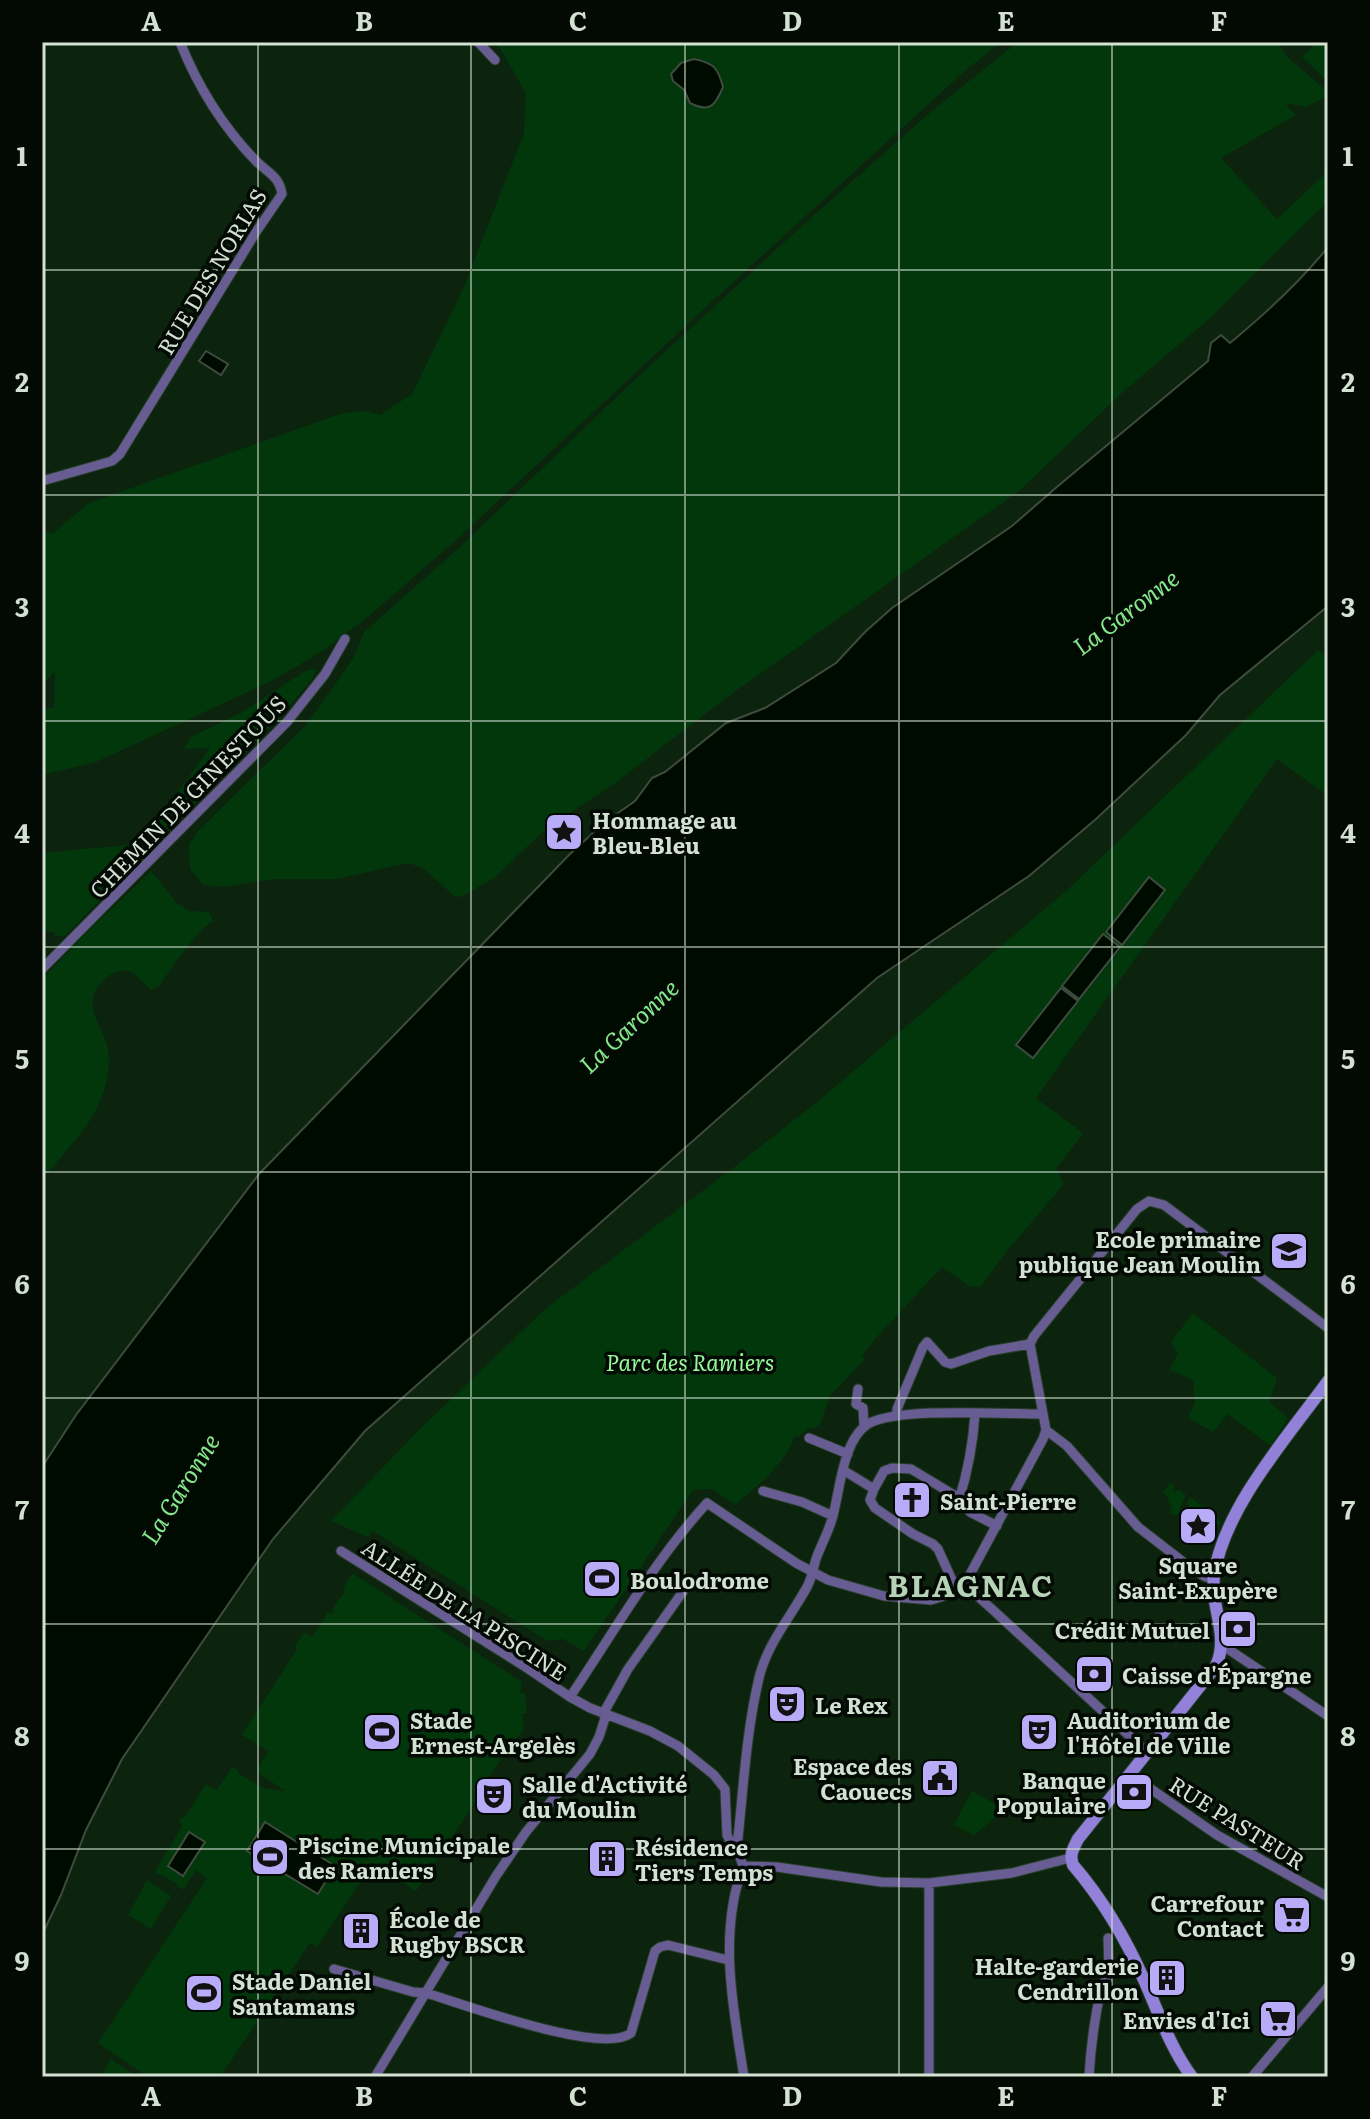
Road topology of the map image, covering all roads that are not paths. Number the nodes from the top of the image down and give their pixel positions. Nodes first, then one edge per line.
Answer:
1 (180, 42) edge
2 (478, 42) edge
3 (495, 60) dead end
4 (42, 481) edge
5 (345, 639) dead end
6 (42, 969) edge
7 (1328, 1328) edge
8 (1030, 1344) junction
9 (1328, 1381) edge
10 (858, 1389) dead end
11 (975, 1414) junction
12 (1043, 1414) junction
13 (897, 1416) junction
14 (864, 1426) junction
15 (1046, 1430) junction
16 (809, 1438) dead end
17 (848, 1454) junction
18 (843, 1470) junction
19 (874, 1489) junction
20 (763, 1491) dead end
21 (959, 1500) junction
22 (833, 1516) junction
23 (997, 1526) junction
24 (341, 1551) dead end
25 (813, 1572) junction
26 (1214, 1578) junction
27 (681, 1579) dead end
28 (962, 1585) junction
29 (1222, 1645) junction
30 (570, 1697) junction
31 (605, 1714) junction
32 (1328, 1716) edge
33 (1144, 1750) junction
34 (1131, 1775) junction
35 (737, 1848) junction
36 (1070, 1858) junction
37 (743, 1866) junction
38 (929, 1883) junction
39 (1328, 1897) edge
40 (1108, 1938) dead end
41 (728, 1960) junction
42 (1135, 1960) junction
43 (334, 1969) dead end
44 (1109, 1971) junction
45 (1328, 1987) edge
46 (426, 1993) junction
47 (375, 2077) edge
48 (744, 2077) edge
49 (929, 2077) edge
50 (1089, 2077) edge
51 (1192, 2077) edge
52 (1252, 2077) edge

1 - 4 street, RUE DES NORIAS
2 - 3 street
5 - 6 street, CHEMIN DE GINESTOUS
7 - 8 street
8 - 12 street
8 - 13 street
9 - 26 main road
10 - 14 street
11 - 12 street
11 - 13 street
11 - 21 street
12 - 15 street
13 - 14 street
14 - 17 street
15 - 23 street
15 - 26 street
16 - 17 street
17 - 18 street
18 - 19 street
18 - 22 street
19 - 21 street
19 - 28 street
20 - 22 street
21 - 23 street
22 - 25 street
23 - 28 street
24 - 30 street, ALLÉE DE LA PISCINE
25 - 28 street
25 - 30 street
25 - 35 street
26 - 29 main road
27 - 31 street
28 - 33 street
29 - 32 street
29 - 33 main road
30 - 31 street, ALLÉE DE LA PISCINE
31 - 35 street, ALLÉE DE LA PISCINE
31 - 46 street
33 - 34 main road
34 - 36 main road
34 - 39 street, RUE PASTEUR
35 - 37 street
36 - 38 street
36 - 42 main road
37 - 38 street
37 - 41 street
38 - 49 street
40 - 44 street
41 - 46 street
41 - 48 street
42 - 44 street
42 - 51 main road
43 - 46 street
44 - 50 street
45 - 52 street
46 - 47 street

